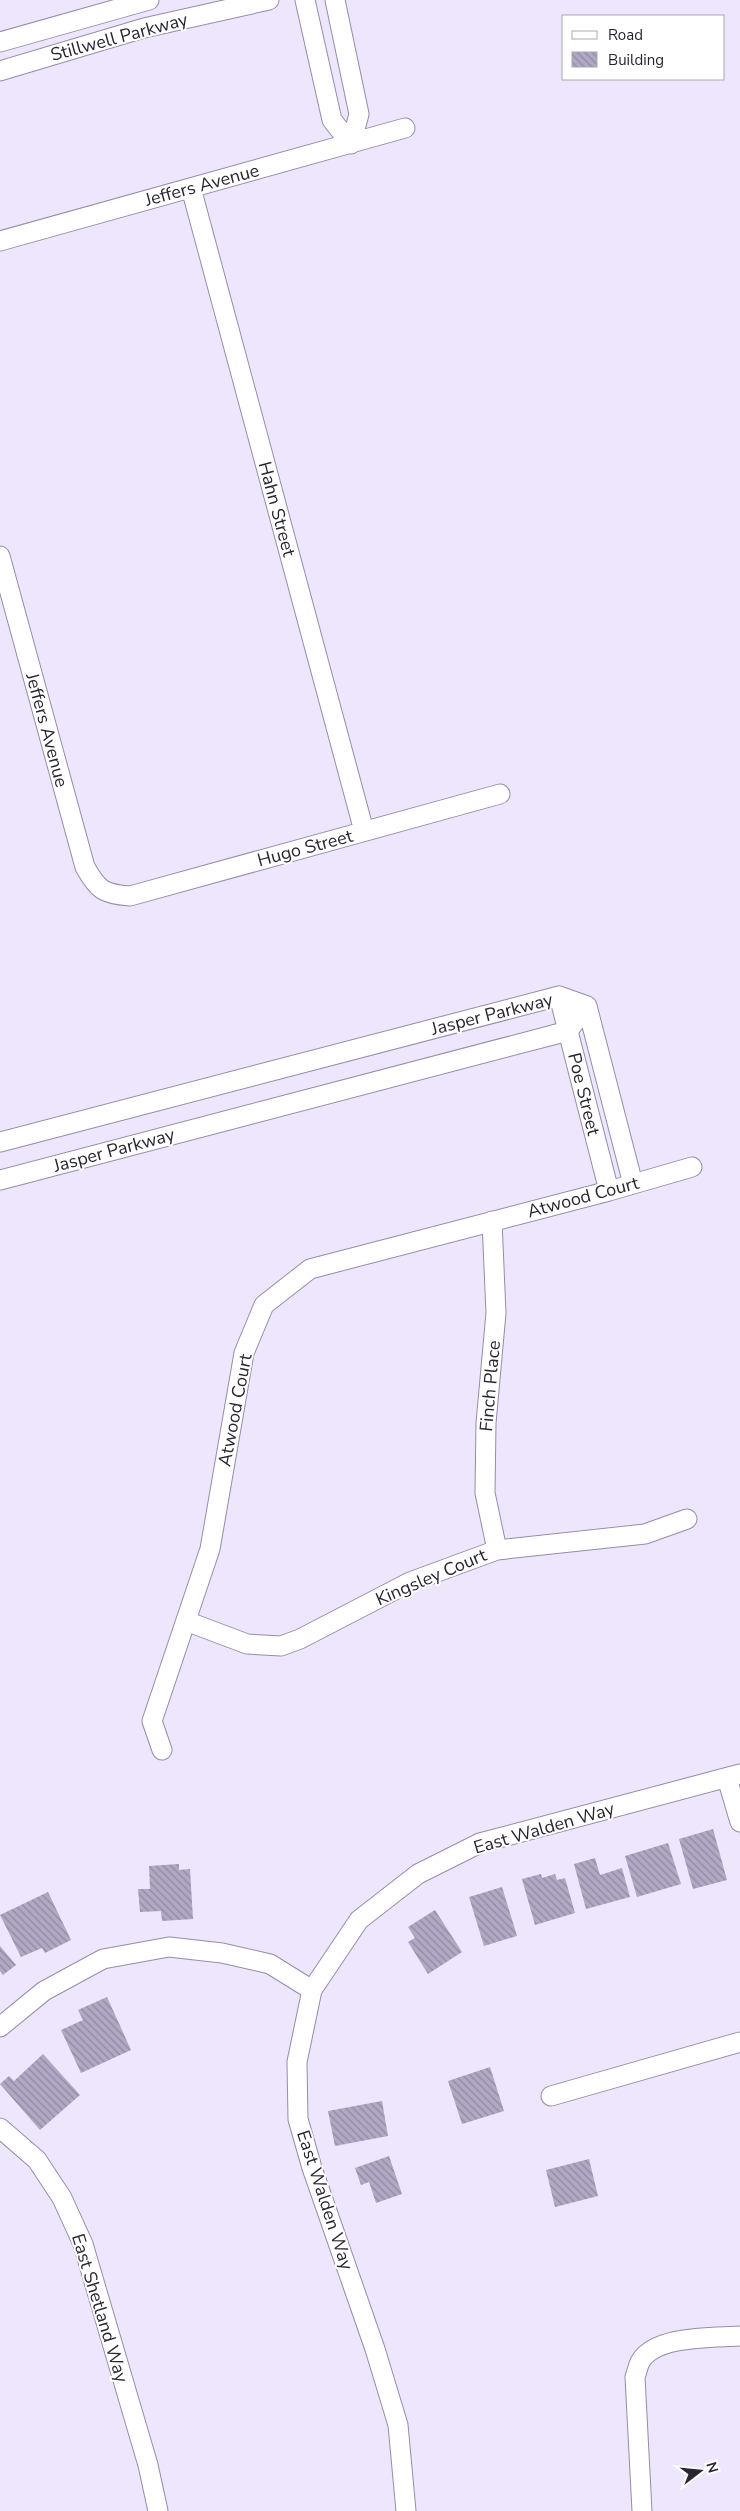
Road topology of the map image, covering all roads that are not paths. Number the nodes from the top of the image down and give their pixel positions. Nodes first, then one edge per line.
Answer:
1 (149, 0) edge
2 (269, 0) edge
3 (304, 0) edge
4 (334, 0) edge
5 (0, 42) edge
6 (0, 71) edge
7 (405, 128) dead end
8 (351, 144) junction
9 (191, 188) junction
10 (0, 241) edge
11 (0, 556) edge
12 (8, 617) edge
13 (500, 794) dead end
14 (364, 831) junction
15 (109, 894) joint
16 (559, 996) junction
17 (587, 1006) junction
18 (568, 1031) junction
19 (0, 1142) edge
20 (692, 1167) dead end
21 (0, 1180) edge
22 (633, 1184) junction
23 (609, 1191) junction
24 (492, 1221) junction
25 (687, 1518) dead end
26 (497, 1550) junction
27 (186, 1621) junction
28 (162, 1750) dead end
29 (734, 1776) edge
30 (740, 1822) edge
31 (312, 1990) junction
32 (0, 2027) edge
33 (740, 2042) edge
34 (551, 2096) dead end
35 (0, 2128) edge
36 (740, 2336) edge
37 (158, 2511) edge
38 (406, 2511) edge
39 (642, 2511) edge

1 - 5 street, Stillwell Parkway
2 - 6 street, Stillwell Parkway
3 - 8 street
4 - 8 street
7 - 8 street, Jeffers Avenue
8 - 9 street, Jeffers Avenue
9 - 10 street, Jeffers Avenue
9 - 14 street, Hahn Street
11 - 12 street, Jeffers Avenue
12 - 15 street, Jeffers Avenue
13 - 14 street, Hugo Street
14 - 15 street, Hugo Street
16 - 17 street, Jasper Parkway
16 - 18 street, Poe Street
16 - 19 street, Jasper Parkway
17 - 18 street, Jasper Parkway
17 - 22 street, Poe Street
18 - 21 street, Jasper Parkway
18 - 23 street, Poe Street
20 - 22 street, Atwood Court
22 - 23 street, Atwood Court
23 - 24 street, Atwood Court
24 - 26 street, Finch Place
24 - 27 street, Atwood Court
25 - 26 street, Kingsley Court
26 - 27 street, Kingsley Court
27 - 28 street, Atwood Court
29 - 30 street
29 - 31 street, East Walden Way
31 - 32 street
31 - 38 street, East Walden Way
33 - 34 street
35 - 37 street, East Shetland Way
36 - 39 street

